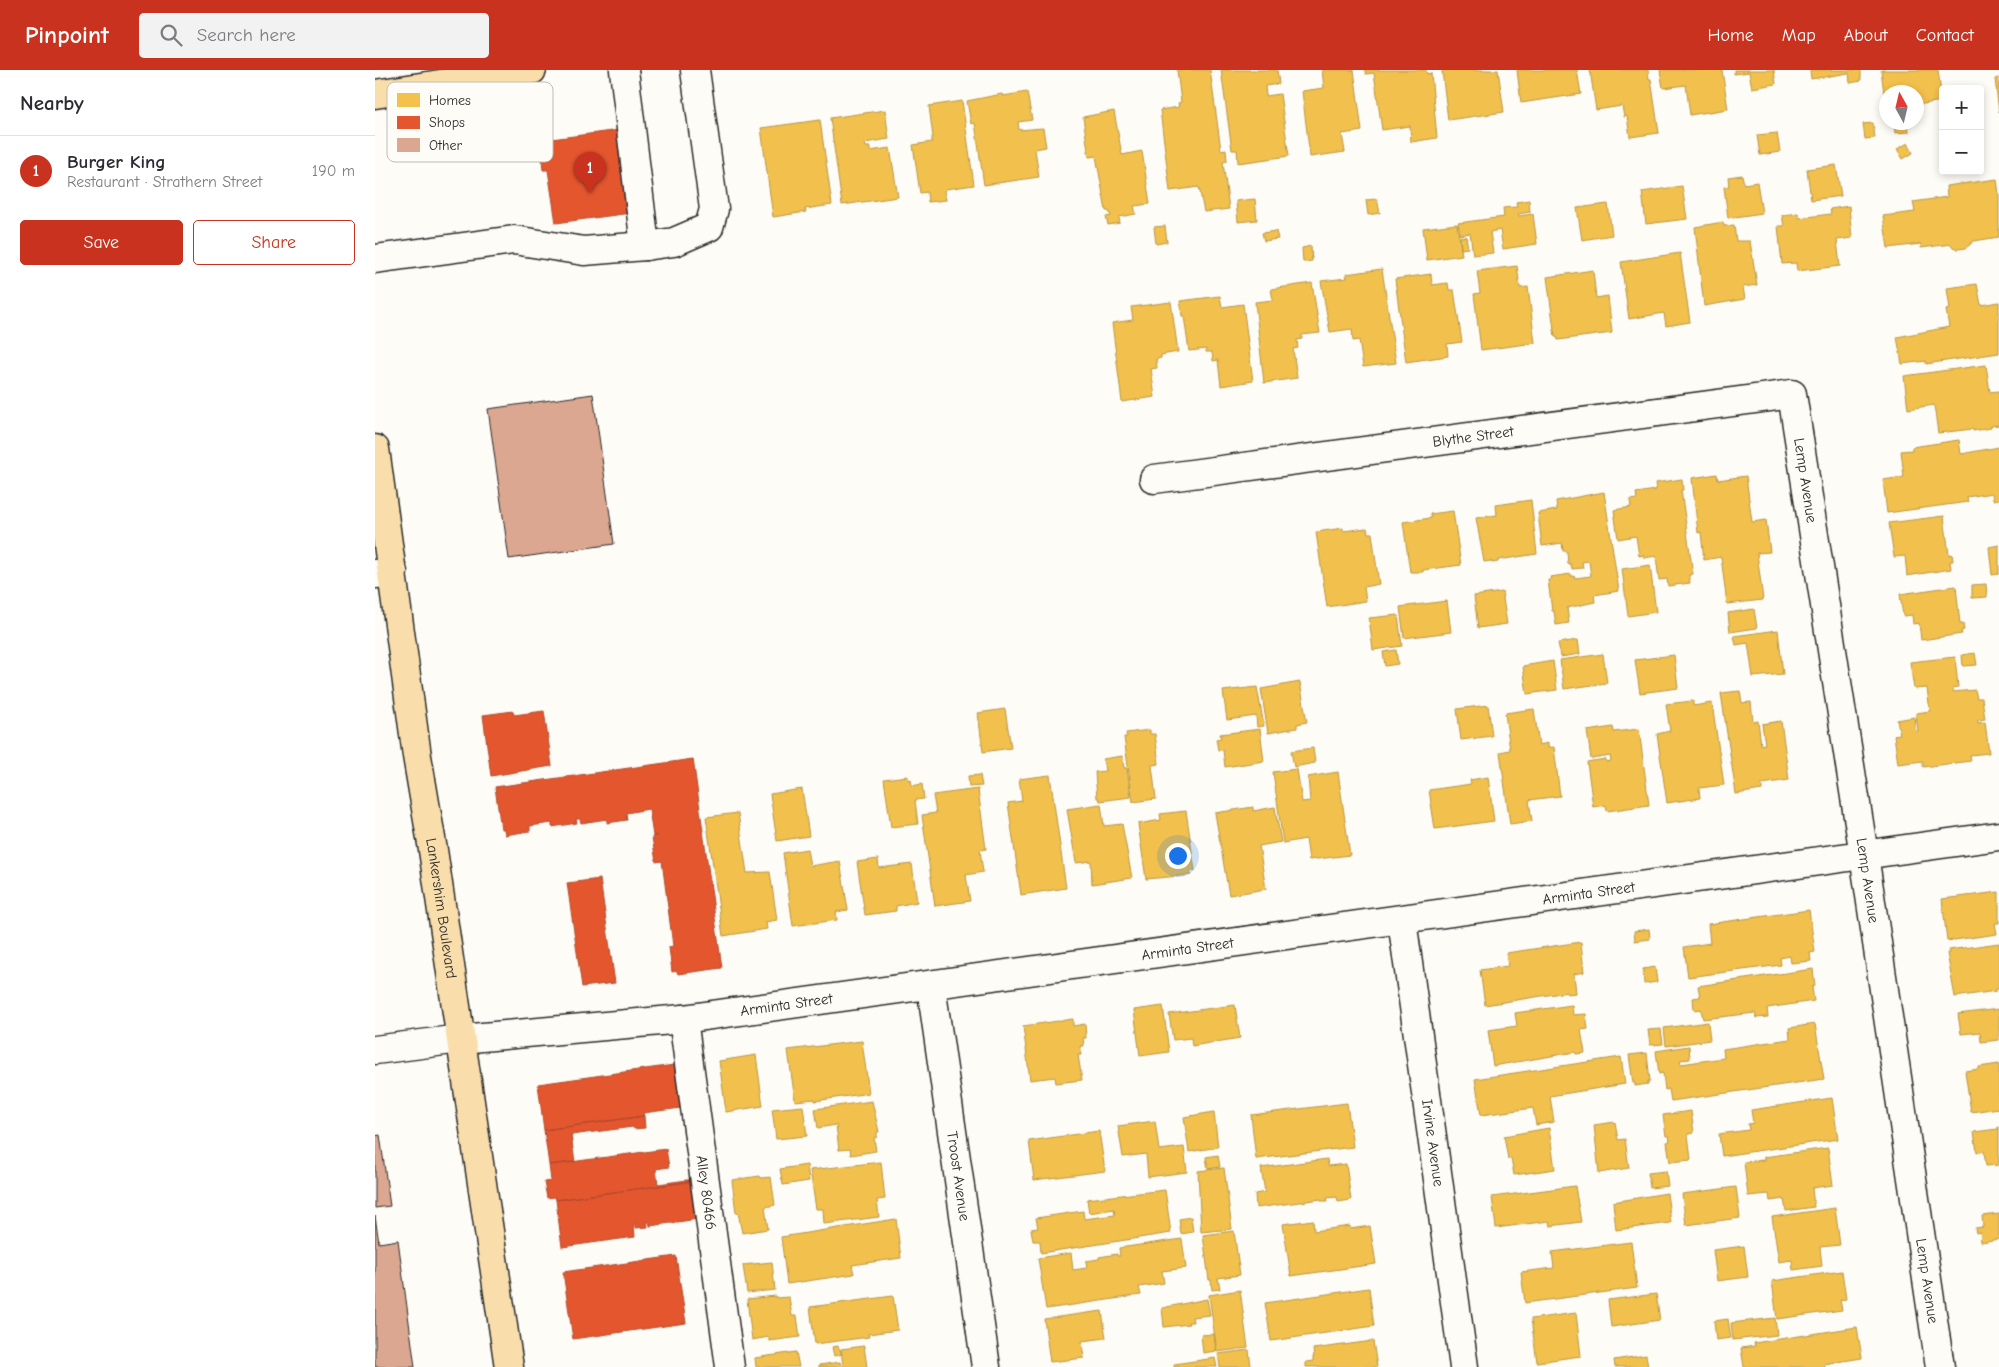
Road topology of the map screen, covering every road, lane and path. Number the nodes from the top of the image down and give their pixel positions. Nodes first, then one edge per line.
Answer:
1 (532, 70) edge
2 (624, 70) edge
3 (695, 70) edge
4 (454, 82) edge
5 (645, 246) junction
6 (375, 259) edge
7 (1792, 394) joint
8 (375, 449) edge
9 (1154, 479) dead end
10 (384, 573) edge
11 (1999, 836) edge
12 (1864, 854) junction
13 (1401, 920) junction
14 (931, 986) junction
15 (683, 1019) junction
16 (460, 1039) junction
17 (375, 1050) edge
18 (509, 1367) edge
19 (730, 1367) edge
20 (987, 1367) edge
21 (1464, 1367) edge
22 (1941, 1367) edge

1 - 4 main road
2 - 5 street
3 - 5 street
5 - 6 street
7 - 9 street, Blythe Street
7 - 12 street, Lemp Avenue
8 - 10 main road, Lankershim Boulevard
10 - 16 main road, Lankershim Boulevard
11 - 12 street, Arminta Street
12 - 13 street, Arminta Street
12 - 22 street, Lemp Avenue
13 - 14 street, Arminta Street
13 - 21 street, Irvine Avenue
14 - 15 street, Arminta Street
14 - 20 street, Troost Avenue
15 - 16 street, Arminta Street
15 - 19 street, Alley 80466
16 - 17 street, Arminta Street
16 - 18 main road, Lankershim Boulevard

